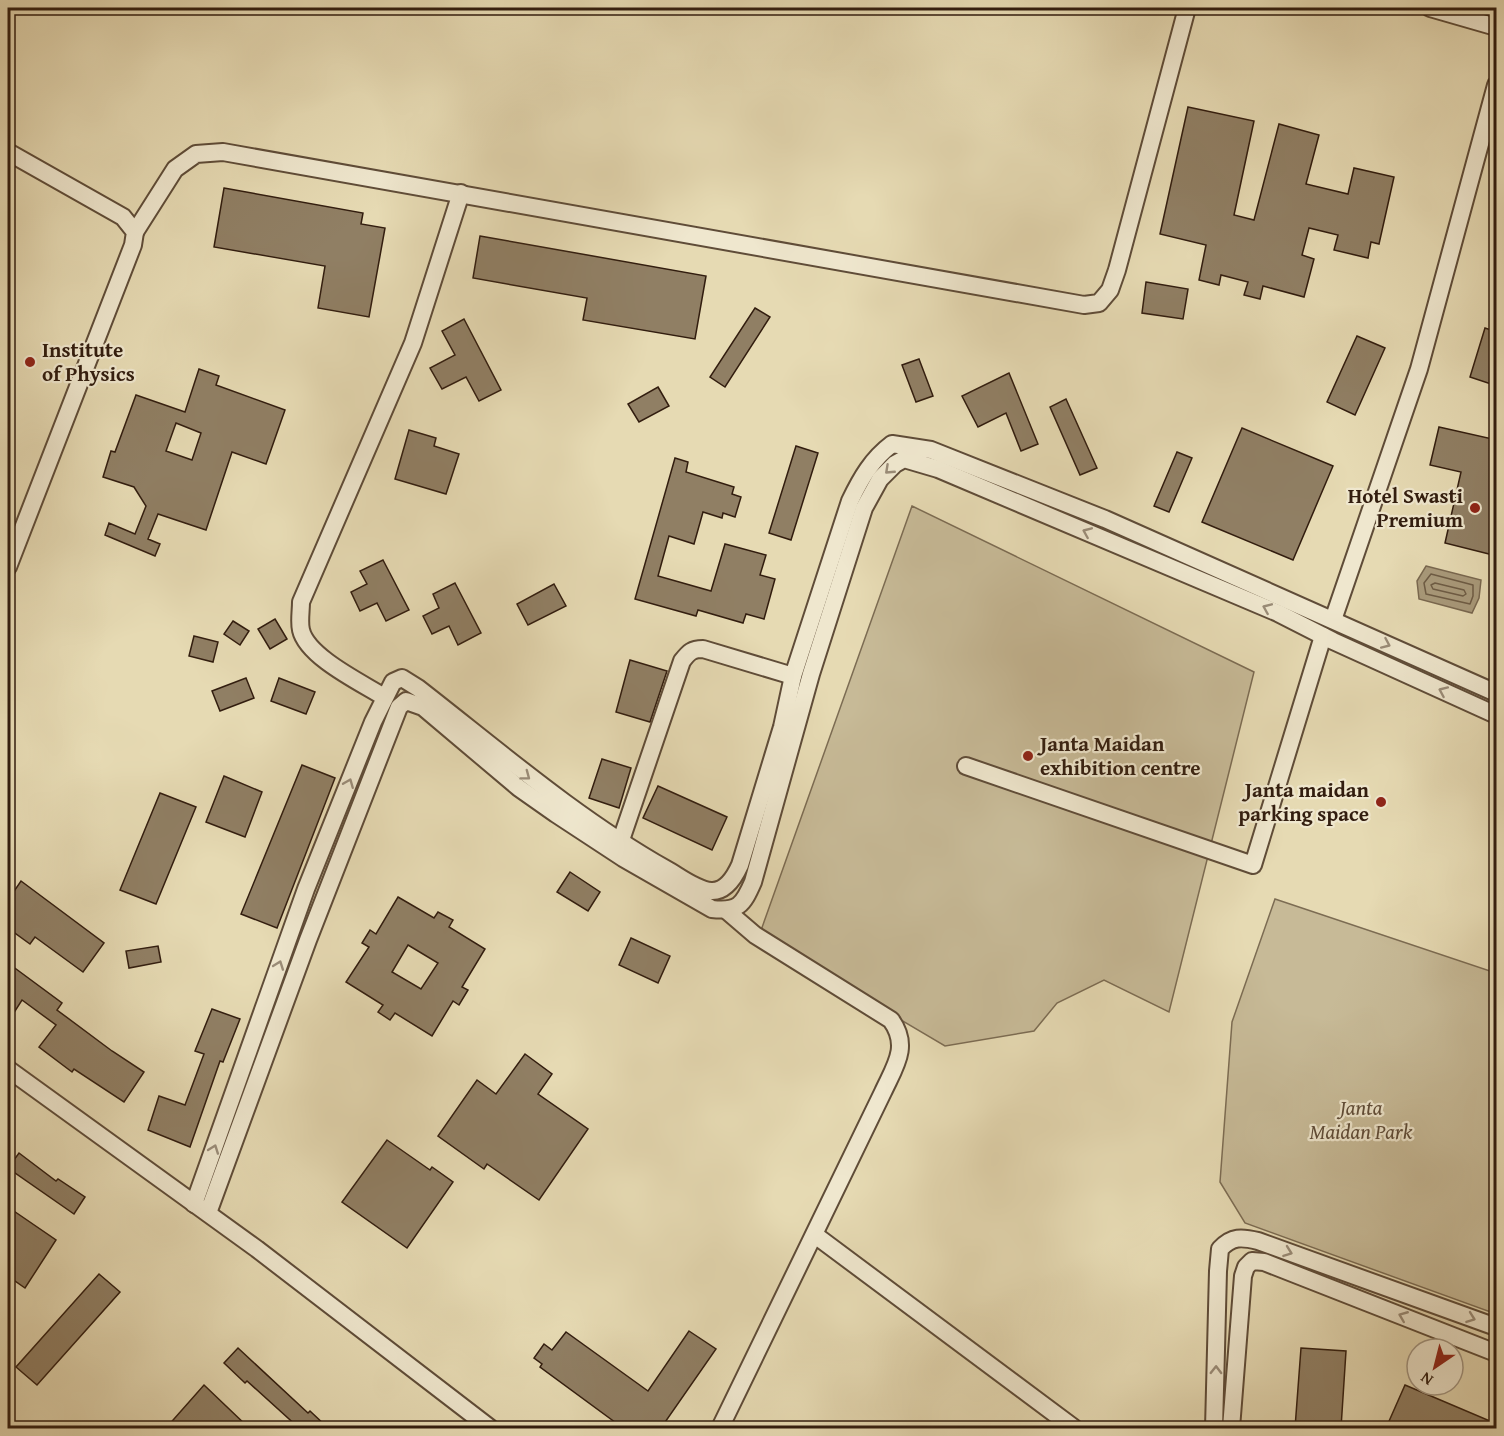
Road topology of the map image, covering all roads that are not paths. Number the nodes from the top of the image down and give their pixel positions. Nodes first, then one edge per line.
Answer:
1 (1187, 8) edge
2 (1430, 8) edge
3 (1497, 27) edge
4 (1497, 85) edge
5 (8, 152) edge
6 (461, 193) junction
7 (135, 232) junction
8 (8, 567) edge
9 (1332, 620) junction
10 (1323, 636) junction
11 (793, 675) junction
12 (1497, 693) edge
13 (384, 697) junction
14 (1497, 715) edge
15 (966, 766) dead end
16 (620, 843) junction
17 (727, 911) junction
18 (8, 1069) edge
19 (201, 1208) junction
20 (815, 1235) junction
21 (1497, 1327) edge
22 (1497, 1353) edge
23 (490, 1428) edge
24 (720, 1428) edge
25 (1074, 1428) edge
26 (1214, 1428) edge
27 (1231, 1428) edge

1 - 6 street
2 - 3 street
4 - 9 street
5 - 7 street
6 - 7 street
6 - 13 street
7 - 8 street
9 - 11 street
9 -> 12 street
14 -> 10 street
10 - 15 street
10 -> 17 street
11 - 16 street
11 - 16 street
13 -> 16 street
19 -> 13 street
17 - 19 street
17 - 20 street
18 - 19 street
19 - 23 street
20 - 24 street
20 - 25 street
26 -> 21 street
22 -> 27 street

